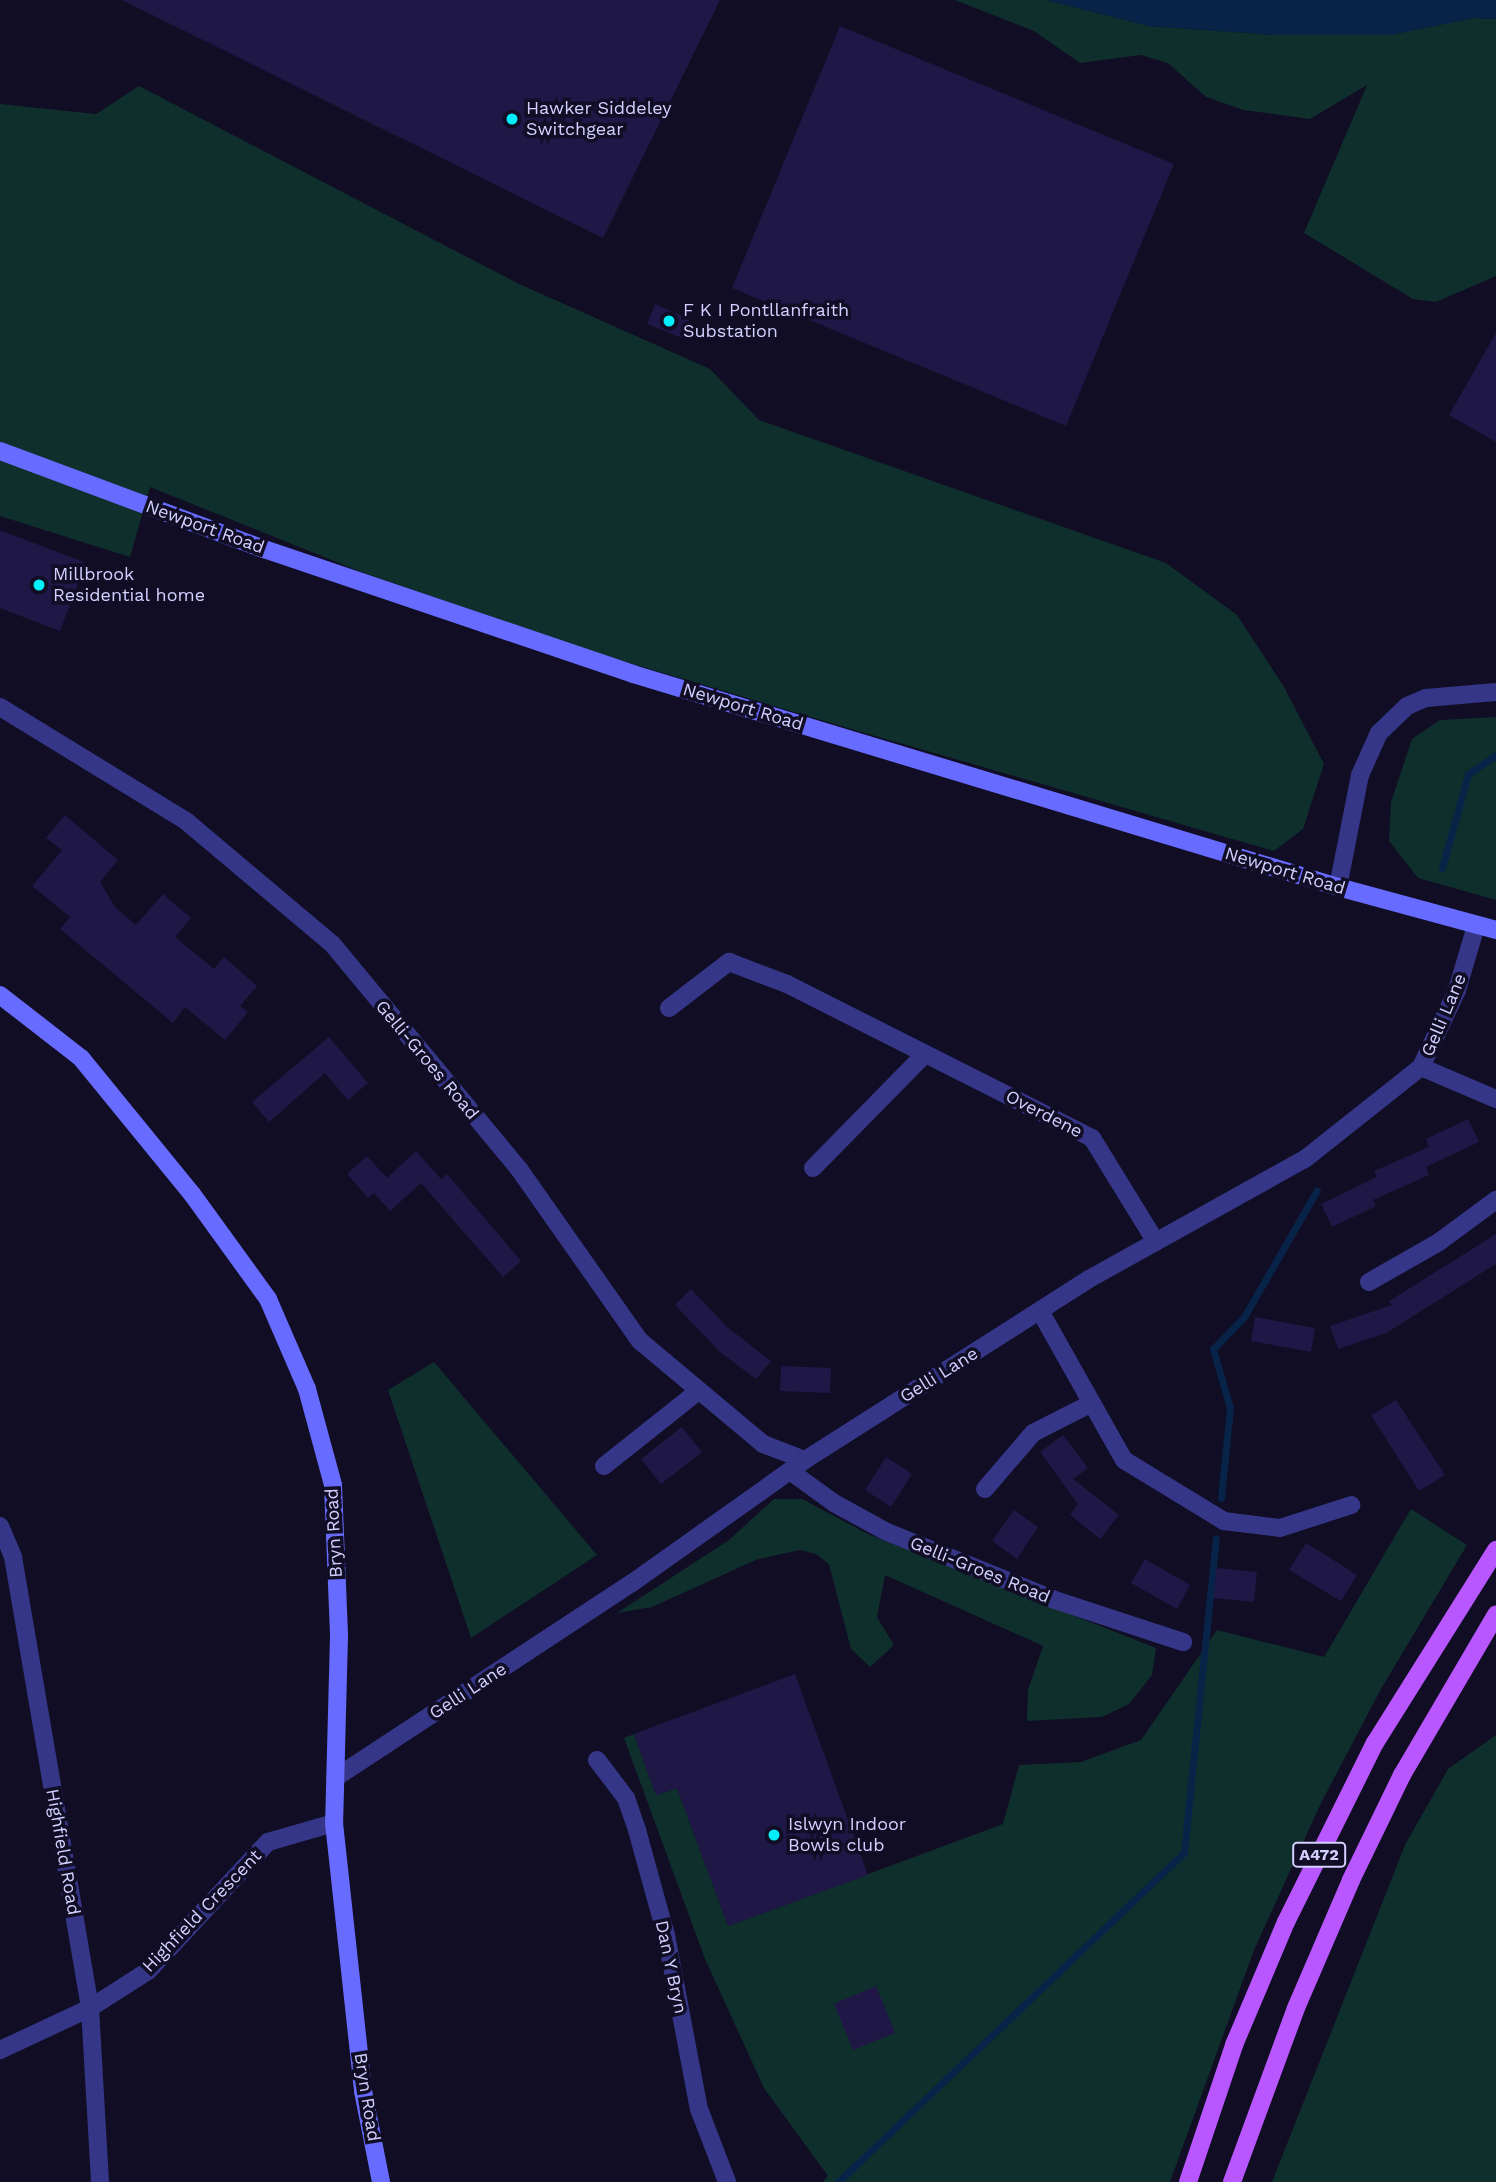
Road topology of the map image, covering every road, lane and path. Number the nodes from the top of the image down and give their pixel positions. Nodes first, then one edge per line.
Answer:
1 (0, 451) edge
2 (1496, 692) edge
3 (0, 707) edge
4 (1338, 887) junction
5 (1476, 926) junction
6 (1496, 930) edge
7 (0, 995) edge
8 (669, 1007) dead end
9 (925, 1054) junction
10 (1421, 1067) junction
11 (1496, 1098) edge
12 (813, 1168) dead end
13 (1496, 1200) edge
14 (1156, 1242) junction
15 (1369, 1282) dead end
16 (1040, 1311) junction
17 (697, 1392) junction
18 (1092, 1403) junction
19 (798, 1465) junction
20 (604, 1466) dead end
21 (985, 1489) dead end
22 (1351, 1505) dead end
23 (0, 1527) edge
24 (1496, 1550) edge
25 (1496, 1615) edge
26 (1183, 1642) dead end
27 (597, 1760) dead end
28 (335, 1778) junction
29 (334, 1823) junction
30 (90, 2007) junction
31 (0, 2050) edge
32 (100, 2182) edge
33 (381, 2182) edge
34 (727, 2182) edge
35 (1188, 2182) edge
36 (1233, 2182) edge

1 - 4 main road, Newport Road
2 - 4 street
3 - 17 street, Gelli-Groes Road
4 - 5 main road, Newport Road
5 - 6 main road, Newport Road
5 - 10 street, Gelli Lane
7 - 28 main road, Bryn Road
8 - 9 street, Overdene
9 - 12 street
9 - 14 street, Overdene
10 - 11 street
10 - 14 street, Gelli Lane
13 - 15 street
14 - 16 street, Gelli Lane
16 - 18 street
16 - 19 street, Gelli Lane
17 - 19 street, Gelli-Groes Road
17 - 20 street
18 - 21 street
18 - 22 street
19 - 26 street, Gelli-Groes Road
19 - 28 street, Gelli Lane
23 - 30 street, Highfield Road
24 - 35 main road, A472
25 - 36 main road, A472
27 - 34 street, Dan Y Bryn
28 - 29 main road, Bryn Road
29 - 30 street, Highfield Crescent
29 - 33 main road, Bryn Road
30 - 31 street, Highfield Crescent
30 - 32 street, Highfield Road

